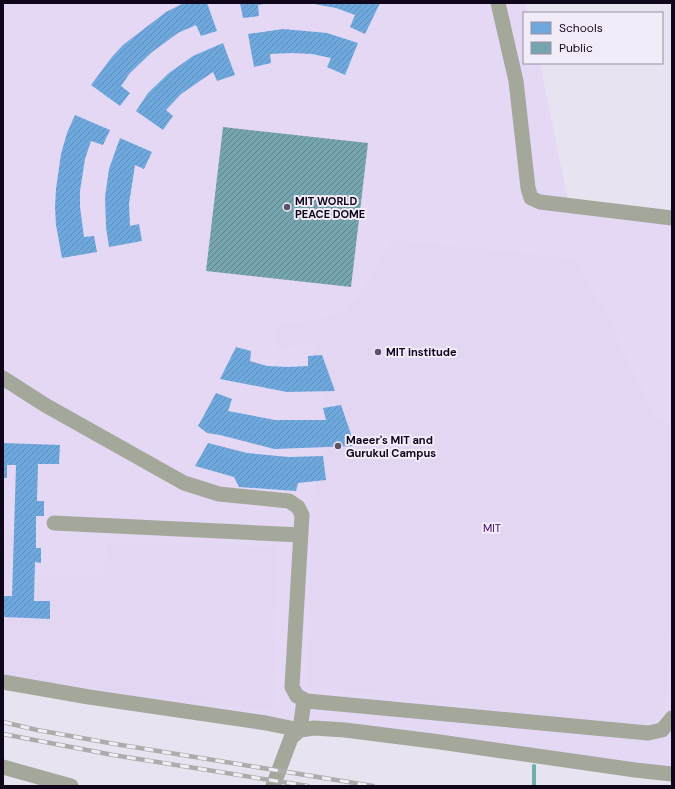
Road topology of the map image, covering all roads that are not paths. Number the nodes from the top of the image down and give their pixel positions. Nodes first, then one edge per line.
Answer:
1 (498, 3) edge
2 (672, 218) edge
3 (3, 378) edge
4 (54, 523) dead end
5 (301, 535) junction
6 (3, 682) edge
7 (304, 700) junction
8 (672, 718) edge
9 (300, 730) junction
10 (3, 767) edge
11 (672, 774) edge
12 (71, 786) edge
13 (273, 786) edge

1 - 2 street
3 - 5 street
4 - 5 street
5 - 7 street
6 - 9 street
7 - 8 street
7 - 9 street
9 - 11 street
9 - 13 street
10 - 12 street

